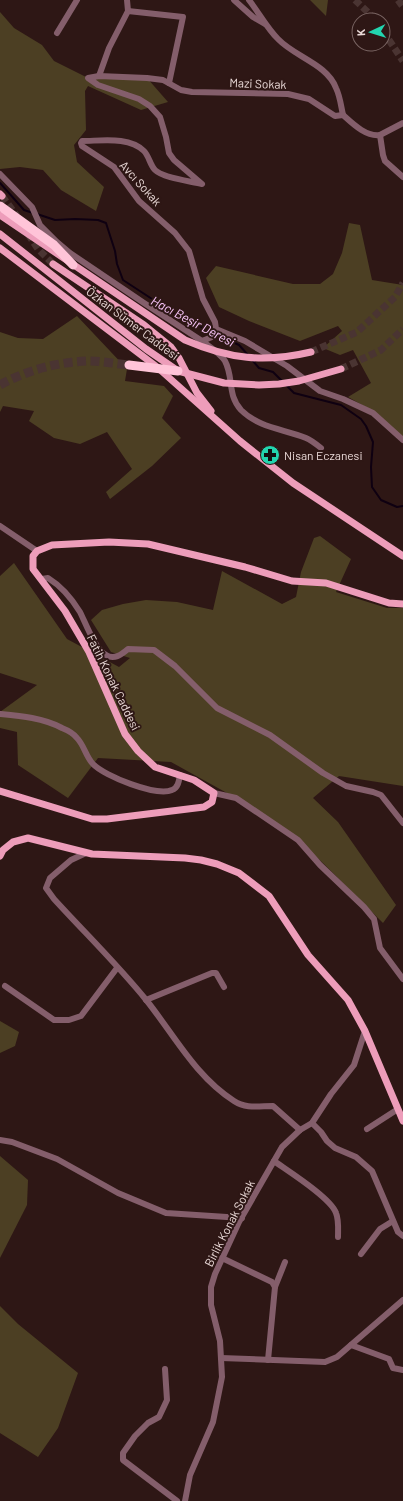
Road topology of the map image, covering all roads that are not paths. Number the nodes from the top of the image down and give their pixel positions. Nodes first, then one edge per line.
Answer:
1 (77, 0) edge
2 (127, 0) edge
3 (234, 0) edge
4 (249, 0) edge
5 (128, 11) junction
6 (267, 25) junction
7 (57, 33) dead end
8 (99, 76) junction
9 (168, 83) junction
10 (344, 114) junction
11 (403, 123) edge
12 (380, 135) junction
13 (0, 174) edge
14 (403, 177) edge
15 (1, 199) edge
16 (0, 215) edge
17 (0, 234) edge
18 (0, 248) edge
19 (53, 264) tunnel mouth
20 (73, 265) junction
21 (216, 329) junction
22 (202, 341) junction
23 (311, 352) tunnel mouth
24 (129, 365) tunnel mouth
25 (341, 369) tunnel mouth
26 (178, 371) junction
27 (219, 422) junction
28 (403, 440) edge
29 (321, 448) dead end
30 (0, 526) edge
31 (37, 551) junction
32 (403, 556) edge
33 (42, 579) junction
34 (403, 604) edge
35 (0, 714) edge
36 (180, 775) junction
37 (0, 790) edge
38 (214, 792) junction
39 (403, 823) edge
40 (86, 853) junction
41 (0, 856) edge
42 (117, 968) junction
43 (403, 979) edge
44 (5, 986) dead end
45 (224, 987) dead end
46 (146, 1000) junction
47 (365, 1031) junction
48 (398, 1109) junction
49 (403, 1121) edge
50 (312, 1123) junction
51 (367, 1129) dead end
52 (300, 1130) junction
53 (0, 1140) edge
54 (274, 1161) junction
55 (242, 1218) junction
56 (393, 1221) junction
57 (403, 1236) edge
58 (338, 1238) dead end
59 (361, 1254) dead end
60 (222, 1258) junction
61 (285, 1262) dead end
62 (275, 1287) junction
63 (403, 1300) edge
64 (351, 1344) junction
65 (221, 1358) junction
66 (268, 1360) junction
67 (165, 1368) dead end
68 (403, 1370) edge
69 (177, 1501) edge
70 (185, 1501) edge

1 - 7 street
2 - 5 street
3 - 6 street
4 - 6 street
5 - 8 street
5 - 9 street
6 - 10 street
8 - 9 street
8 - 21 street, Avcı Sokak
9 - 10 street, Mazi Sokak
10 - 12 street
11 - 12 street
12 - 14 street
13 - 22 street
15 - 20 highway
16 - 20 main road, Özkan Sümer Caddesi
17 - 26 main road, Özkan Sümer Caddesi
18 - 27 main road
19 - 27 main road
20 - 23 main road, Özkan Sümer Caddesi
21 - 22 street
21 - 28 street
22 - 29 street
24 - 26 highway
25 - 26 main road, Özkan Sümer Caddesi
27 - 32 main road
30 - 31 street
31 - 33 main road, Fatih Konak Caddesi
31 - 34 main road
33 - 36 main road, Fatih Konak Caddesi
33 - 39 street
35 - 36 street
36 - 38 main road, Fatih Konak Caddesi
37 - 38 main road
38 - 43 street
40 - 41 main road
40 - 42 street
40 - 47 main road
42 - 44 street
42 - 46 street
45 - 46 street
46 - 52 street
47 - 48 main road
47 - 50 street, Birlik Konak Sokak
48 - 49 main road
48 - 51 street
50 - 52 street, Birlik Konak Sokak
50 - 56 street
52 - 54 street, Birlik Konak Sokak
53 - 55 street
54 - 55 street, Birlik Konak Sokak
54 - 58 street
55 - 60 street, Birlik Konak Sokak
56 - 57 street
56 - 59 street
60 - 62 street
60 - 65 street, Birlik Konak Sokak
61 - 62 street
62 - 66 street
63 - 64 street
64 - 66 street
64 - 68 street
65 - 66 street
65 - 70 street, Birlik Konak Sokak
67 - 69 street

